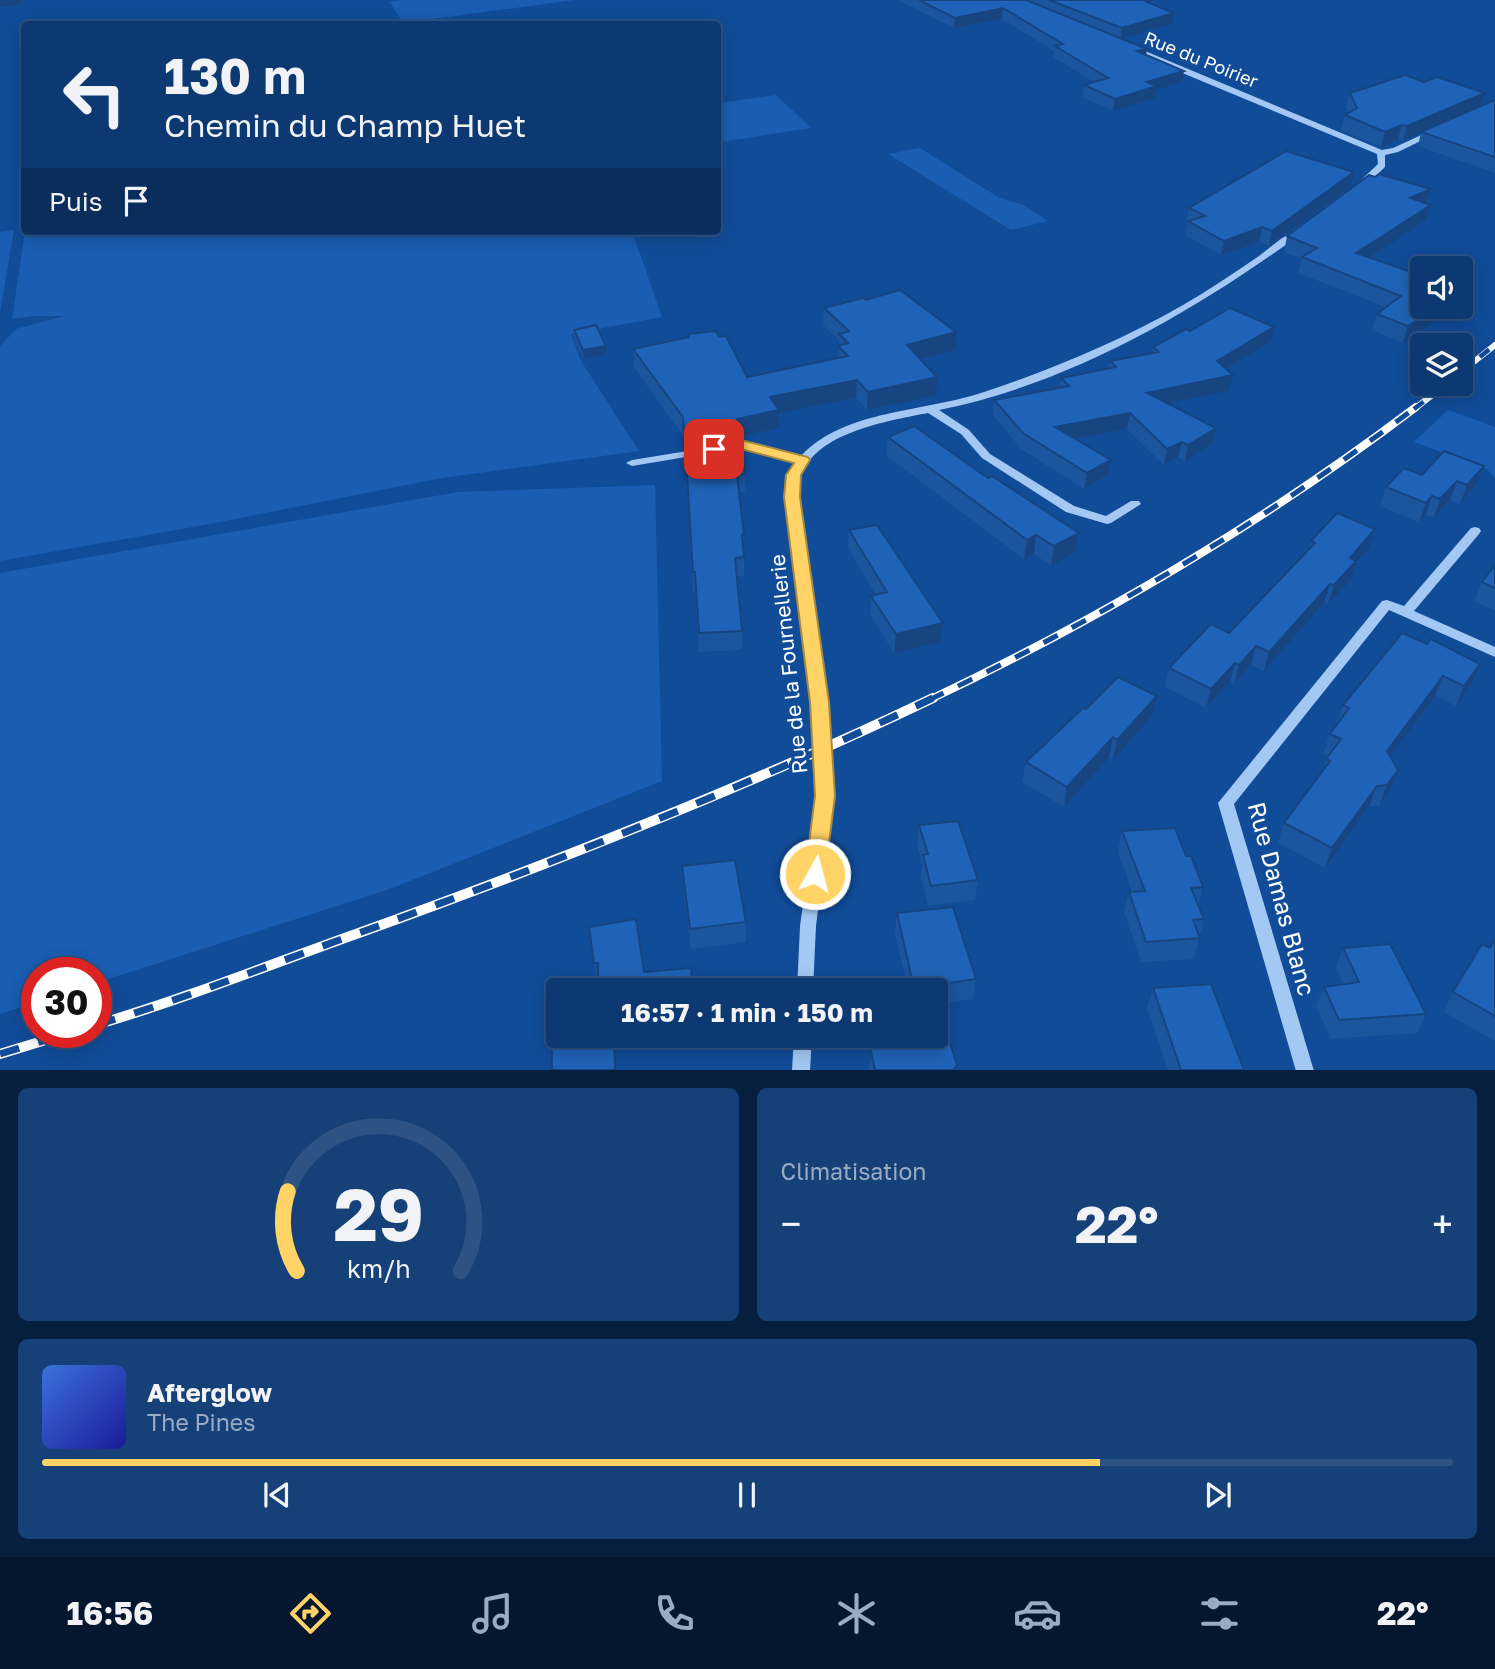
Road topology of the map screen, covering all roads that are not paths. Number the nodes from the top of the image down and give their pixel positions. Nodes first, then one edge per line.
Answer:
1 (1122, 44) edge
2 (1444, 128) edge
3 (1381, 153) junction
4 (1354, 190) edge
5 (1312, 222) edge
6 (930, 409) junction
7 (803, 460) junction
8 (632, 463) dead end
9 (1135, 504) dead end
10 (1475, 531) dead end
11 (1406, 612) junction
12 (1495, 652) edge
13 (806, 978) edge
14 (802, 1048) edge
15 (801, 1070) edge
16 (1305, 1070) edge

1 - 3 street, Rue du Poirier
2 - 3 street
3 - 4 street
5 - 6 street
6 - 7 street
6 - 9 street
7 - 8 street
7 - 13 street, Rue de la Fournellerie
10 - 11 street
11 - 12 street
11 - 16 street, Rue Damas Blanc
14 - 15 street

